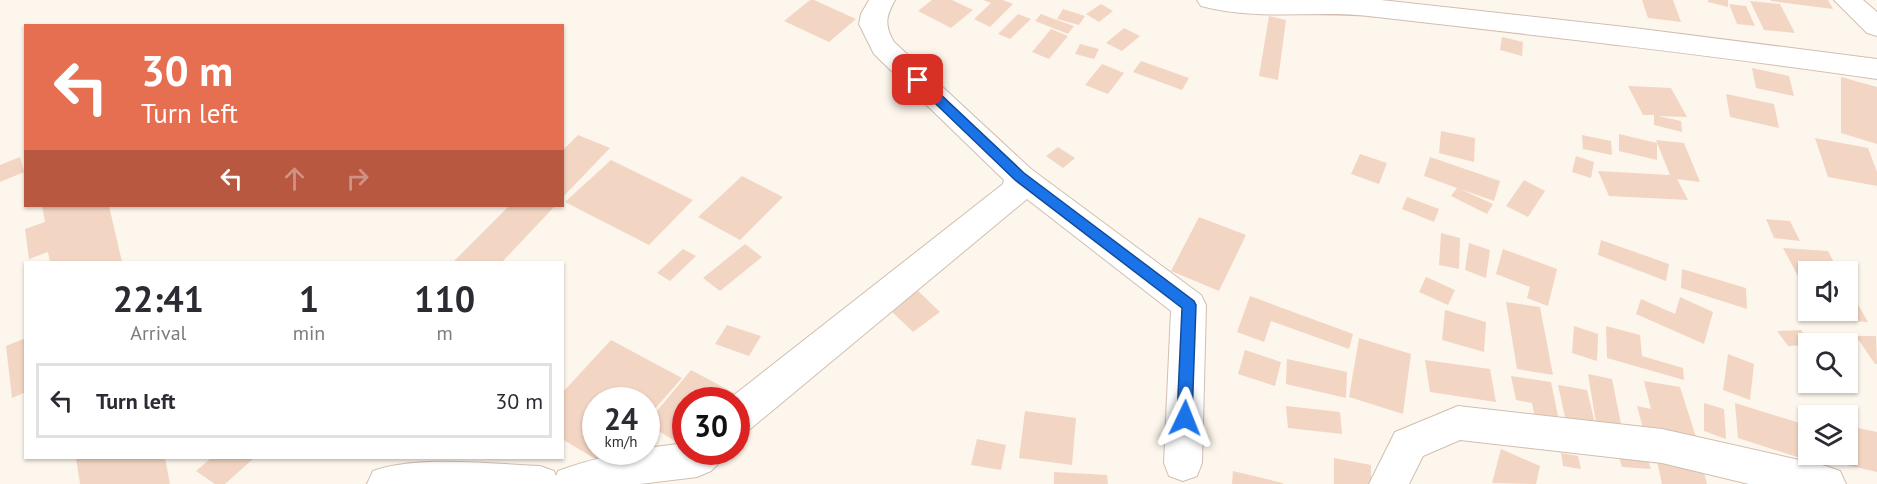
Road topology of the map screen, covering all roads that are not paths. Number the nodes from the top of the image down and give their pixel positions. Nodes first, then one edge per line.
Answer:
1 (882, 0) edge
2 (1210, 0) edge
3 (1847, 0) edge
4 (1877, 27) edge
5 (1877, 69) edge
6 (1020, 177) junction
7 (750, 404) edge
8 (672, 462) edge
9 (1183, 463) dead end
10 (387, 484) edge
11 (540, 484) edge
12 (572, 484) edge
13 (1389, 484) edge
14 (1826, 484) edge

1 - 6 street
2 - 5 street
3 - 4 street
6 - 7 street
6 - 9 street
8 - 12 street
10 - 11 street
13 - 14 street

